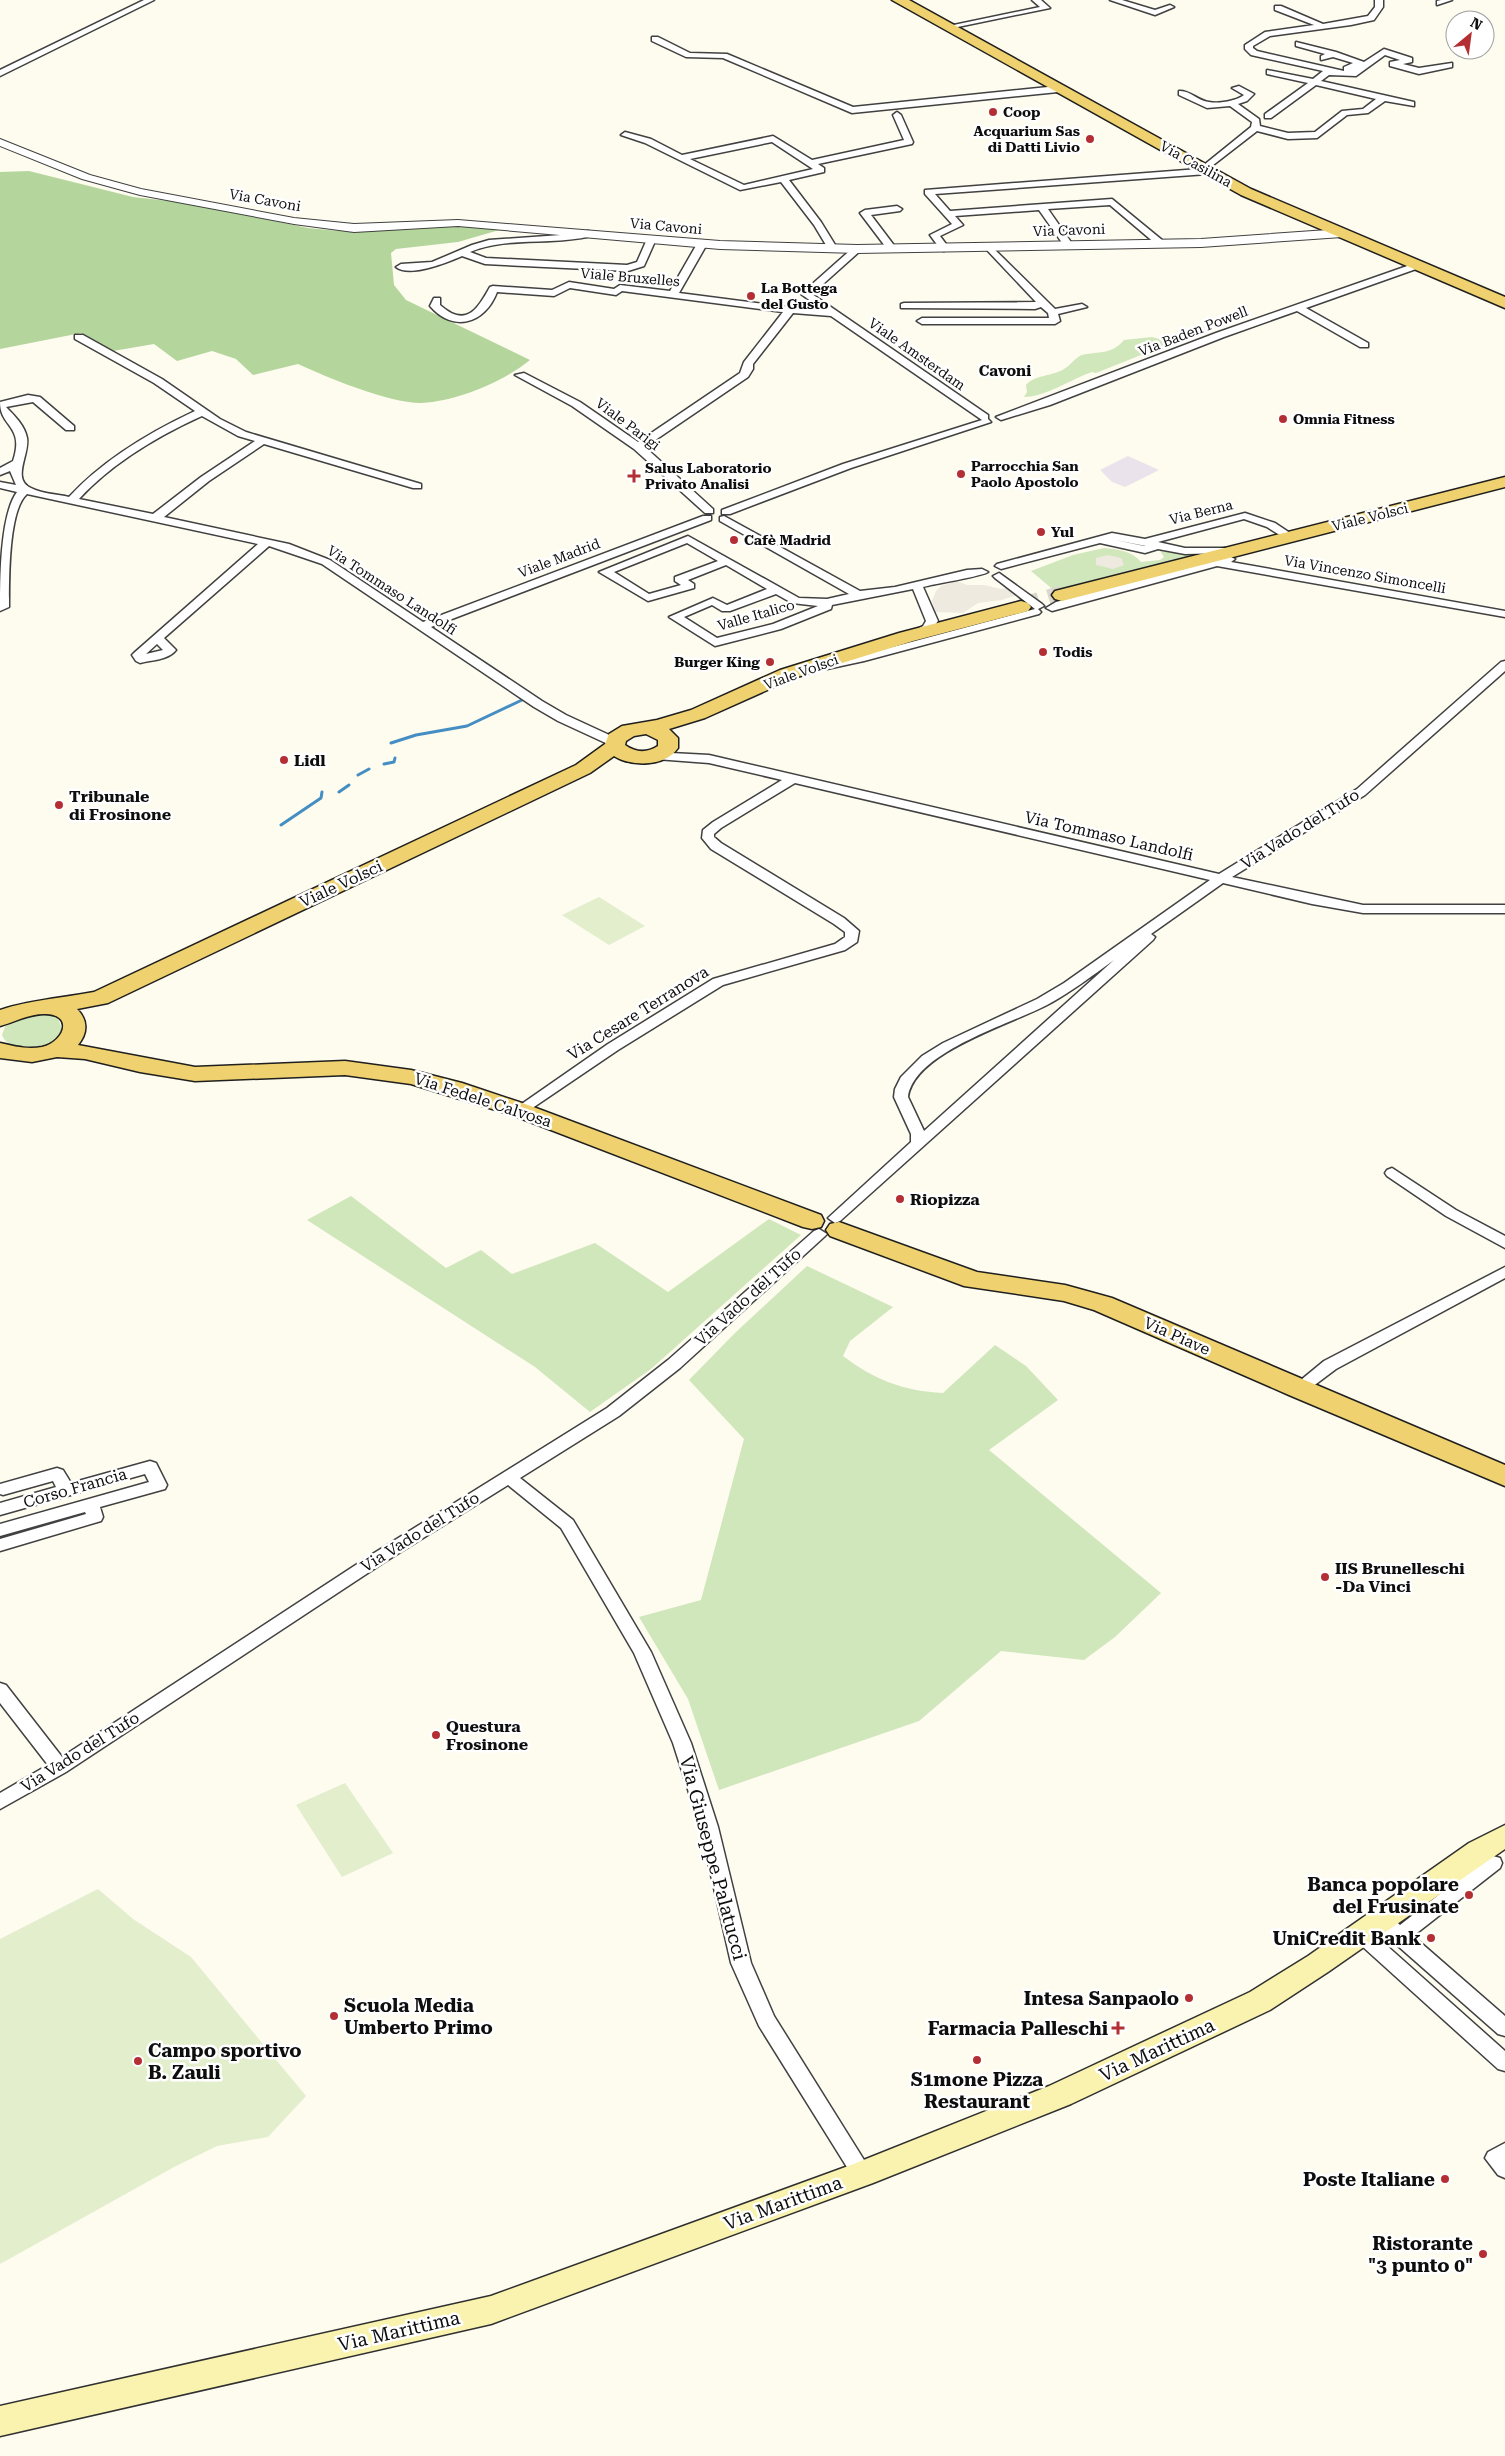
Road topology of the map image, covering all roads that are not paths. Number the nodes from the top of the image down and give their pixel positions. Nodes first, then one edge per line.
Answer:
1 (150, 0) edge
2 (902, 0) edge
3 (1036, 0) edge
4 (1114, 0) edge
5 (1379, 0) edge
6 (1170, 8) dead end
7 (1278, 8) dead end
8 (1318, 26) junction
9 (948, 27) junction
10 (1272, 34) junction
11 (655, 39) dead end
12 (702, 45) dead end
13 (1292, 47) junction
14 (1333, 54) junction
15 (724, 56) junction
16 (1277, 57) junction
17 (1372, 60) junction
18 (1311, 64) junction
19 (1393, 64) junction
20 (1449, 65) dead end
21 (1328, 71) junction
22 (1270, 72) dead end
23 (0, 73) edge
24 (1315, 82) junction
25 (1236, 88) dead end
26 (1058, 89) junction
27 (1182, 93) dead end
28 (1383, 98) junction
29 (1232, 103) junction
30 (1411, 104) dead end
31 (897, 115) dead end
32 (1268, 116) dead end
33 (1255, 128) junction
34 (625, 135) dead end
35 (0, 142) edge
36 (681, 158) junction
37 (811, 163) junction
38 (1205, 169) junction
39 (784, 179) junction
40 (1042, 208) junction
41 (897, 209) dead end
42 (948, 214) junction
43 (1342, 233) junction
44 (588, 234) junction
45 (651, 240) junction
46 (1159, 242) junction
47 (702, 244) junction
48 (1068, 245) junction
49 (990, 247) junction
50 (832, 248) junction
51 (857, 248) junction
52 (891, 248) junction
53 (944, 248) junction
54 (463, 253) junction
55 (1396, 256) junction
56 (1416, 264) junction
57 (401, 267) dead end
58 (1394, 272) junction
59 (1438, 274) junction
60 (673, 294) junction
61 (806, 294) junction
62 (437, 300) dead end
63 (1505, 302) edge
64 (1042, 304) junction
65 (904, 306) dead end
66 (1082, 307) dead end
67 (1297, 307) junction
68 (789, 311) junction
69 (1053, 312) junction
70 (834, 313) junction
71 (922, 321) dead end
72 (79, 338) dead end
73 (1364, 345) dead end
74 (520, 375) dead end
75 (0, 406) edge
76 (202, 412) junction
77 (985, 420) junction
78 (70, 428) dead end
79 (264, 440) junction
80 (638, 447) junction
81 (15, 469) junction
82 (0, 472) edge
83 (1505, 482) edge
84 (0, 484) edge
85 (417, 486) dead end
86 (26, 490) junction
87 (72, 500) junction
88 (708, 514) junction
89 (725, 515) junction
90 (154, 518) junction
91 (1290, 537) junction
92 (267, 542) junction
93 (1266, 542) junction
94 (1151, 544) junction
95 (1235, 550) junction
96 (727, 562) junction
97 (1219, 563) junction
98 (1000, 571) junction
99 (917, 586) junction
100 (776, 590) junction
101 (858, 595) junction
102 (840, 602) junction
103 (1057, 602) junction
104 (0, 608) edge
105 (1031, 608) junction
106 (1505, 614) edge
107 (422, 626) junction
108 (906, 637) junction
109 (158, 638) dead end
110 (1505, 664) edge
111 (810, 667) junction
112 (698, 714) junction
113 (574, 724) junction
114 (624, 737) junction
115 (658, 748) junction
116 (709, 759) junction
117 (583, 769) junction
118 (792, 779) junction
119 (1220, 879) junction
120 (1180, 907) junction
121 (1505, 909) edge
122 (100, 998) junction
123 (52, 1007) junction
124 (5, 1014) edge
125 (75, 1026) junction
126 (54, 1050) junction
127 (4, 1053) edge
128 (109, 1056) junction
129 (520, 1110) junction
130 (918, 1145) junction
131 (1392, 1173) dead end
132 (826, 1225) junction
133 (1505, 1244) edge
134 (1505, 1272) edge
135 (1298, 1389) junction
136 (1505, 1476) edge
137 (508, 1477) junction
138 (1, 1488) edge
139 (66, 1490) junction
140 (91, 1504) junction
141 (0, 1509) edge
142 (0, 1530) edge
143 (0, 1545) edge
144 (0, 1690) edge
145 (60, 1767) junction
146 (0, 1802) edge
147 (1496, 1855) edge
148 (1380, 1929) junction
149 (1505, 2028) edge
150 (1505, 2063) edge
151 (1505, 2152) edge
152 (1505, 2169) edge
153 (862, 2174) junction
154 (0, 2421) edge

1 - 23 street
2 - 9 main road, Via Casilina
3 - 9 street
4 - 6 street
5 - 8 street
7 - 8 street
8 - 10 street
9 - 26 main road, Via Casilina
10 - 13 street
10 - 16 street
11 - 15 street
12 - 15 street
13 - 14 street
13 - 16 street
14 - 18 street
14 - 21 street
15 - 26 street
16 - 18 street
17 - 19 street
17 - 19 street
17 - 21 street
18 - 21 street
19 - 20 street
21 - 24 street
22 - 24 street
24 - 28 street
24 - 32 street
25 - 29 street
26 - 38 main road, Via Casilina
27 - 29 street
28 - 30 street
28 - 33 street
29 - 33 street
31 - 37 street
33 - 38 street
34 - 36 street
35 - 44 street, Via Cavoni
36 - 37 street
36 - 39 street
37 - 39 street
38 - 42 street
38 - 43 main road, Via Casilina
39 - 50 street
40 - 42 street
40 - 46 street
40 - 48 street
41 - 52 street
42 - 53 street
43 - 46 street, Via Cavoni
43 - 55 main road, Via Casilina
44 - 45 street, Via Cavoni
44 - 54 street
45 - 47 street, Via Cavoni
45 - 54 street
46 - 48 street, Via Cavoni
47 - 50 street, Via Cavoni
47 - 60 street
48 - 49 street, Via Cavoni
49 - 53 street, Via Cavoni
49 - 64 street
50 - 51 street, Via Cavoni
51 - 52 street, Via Cavoni
51 - 61 street
52 - 53 street, Via Cavoni
54 - 57 street
55 - 56 main road, Via Casilina
55 - 58 street
56 - 58 street, Via Baden Powell
56 - 59 main road, Via Casilina
58 - 59 street, Via Baden Powell
58 - 67 street, Via Baden Powell
59 - 63 main road, Via Casilina
60 - 62 street, Viale Bruxelles
60 - 68 street, Viale Bruxelles
61 - 68 street
61 - 70 street, Viale Amsterdam
64 - 65 street
64 - 69 street
66 - 69 street
67 - 73 street
67 - 77 street, Via Baden Powell
68 - 70 street, Viale Bruxelles
68 - 80 street
69 - 71 street
70 - 77 street, Viale Amsterdam
72 - 76 street
74 - 80 street, Viale Parigi
75 - 78 street
75 - 81 street
76 - 79 street
76 - 87 street
77 - 89 street
79 - 85 street
79 - 90 street
80 - 88 street, Viale Parigi
81 - 82 street
81 - 84 street
81 - 86 street
83 - 91 main road, Viale Volsci
84 - 86 street, Via Tommaso Landolfi
86 - 87 street, Via Tommaso Landolfi
86 - 104 street
87 - 90 street, Via Tommaso Landolfi
88 - 89 street
88 - 107 street, Viale Madrid
89 - 101 street
90 - 92 street, Via Tommaso Landolfi
91 - 93 main road, Viale Volsci
91 - 94 street, Via Berna
92 - 107 street, Via Tommaso Landolfi
92 - 109 street
93 - 95 main road, Viale Volsci
93 - 97 street
94 - 95 street, Viale Volsci
94 - 98 street, Viale Volsci
95 - 103 main road, Viale Volsci
96 - 96 street, Valle Italico
96 - 100 street, Valle Italico
97 - 103 street
97 - 106 street, Via Vincenzo Simoncelli
98 - 99 street
98 - 105 street
99 - 101 street
99 - 108 street, Viale Volsci
100 - 102 street, Valle Italico
100 - 102 street, Valle Italico
101 - 102 street, Valle Italico
103 - 105 street
105 - 108 main road, Viale Volsci
105 - 111 street
107 - 113 street, Via Tommaso Landolfi
108 - 111 main road, Viale Volsci
110 - 119 street, Via Vado del Tufo
111 - 112 main road, Viale Volsci
112 - 114 main road, Viale Volsci
112 - 115 main road, Viale Volsci
113 - 114 street, Via Tommaso Landolfi
113 - 114 street, Via Tommaso Landolfi
114 - 115 main road
114 - 115 main road
114 - 117 main road, Viale Volsci
115 - 116 street, Via Tommaso Landolfi
115 - 116 street, Via Tommaso Landolfi
115 - 117 main road, Viale Volsci
116 - 118 street, Via Tommaso Landolfi
117 - 122 main road, Viale Volsci
118 - 119 street, Via Tommaso Landolfi
118 - 129 street, Via Cesare Terranova
119 - 120 street, Via Vado del Tufo
119 - 121 street, Via Tommaso Landolfi
120 - 130 street, Via Vado del Tufo
120 - 130 street, Via Vado del Tufo
122 - 123 main road, Viale Volsci
122 - 125 main road, Viale Volsci
123 - 124 main road, Viale Volsci
123 - 125 main road, Via Fedele Calvosa
125 - 126 main road, Viale Volsci
125 - 128 main road, Via Fedele Calvosa
126 - 127 main road, Via Fedele Calvosa
126 - 128 main road, Via Fedele Calvosa
128 - 129 main road, Via Fedele Calvosa
129 - 132 main road, Via Fedele Calvosa
130 - 132 street, Via Vado del Tufo
131 - 133 street
132 - 135 main road, Via Piave
132 - 137 street, Via Vado del Tufo
134 - 135 street
135 - 136 main road, Via Piave
137 - 145 street, Via Vado del Tufo
137 - 153 street, Via Giuseppe Palatucci
138 - 139 street
139 - 140 street, Corso Francia
139 - 141 street, Corso Francia
140 - 142 street
140 - 143 street
144 - 145 street
145 - 146 street, Via Vado del Tufo
147 - 148 main road, Via Marittima
148 - 149 street
148 - 150 street
148 - 153 main road, Via Marittima
151 - 152 street
153 - 154 main road, Via Marittima

